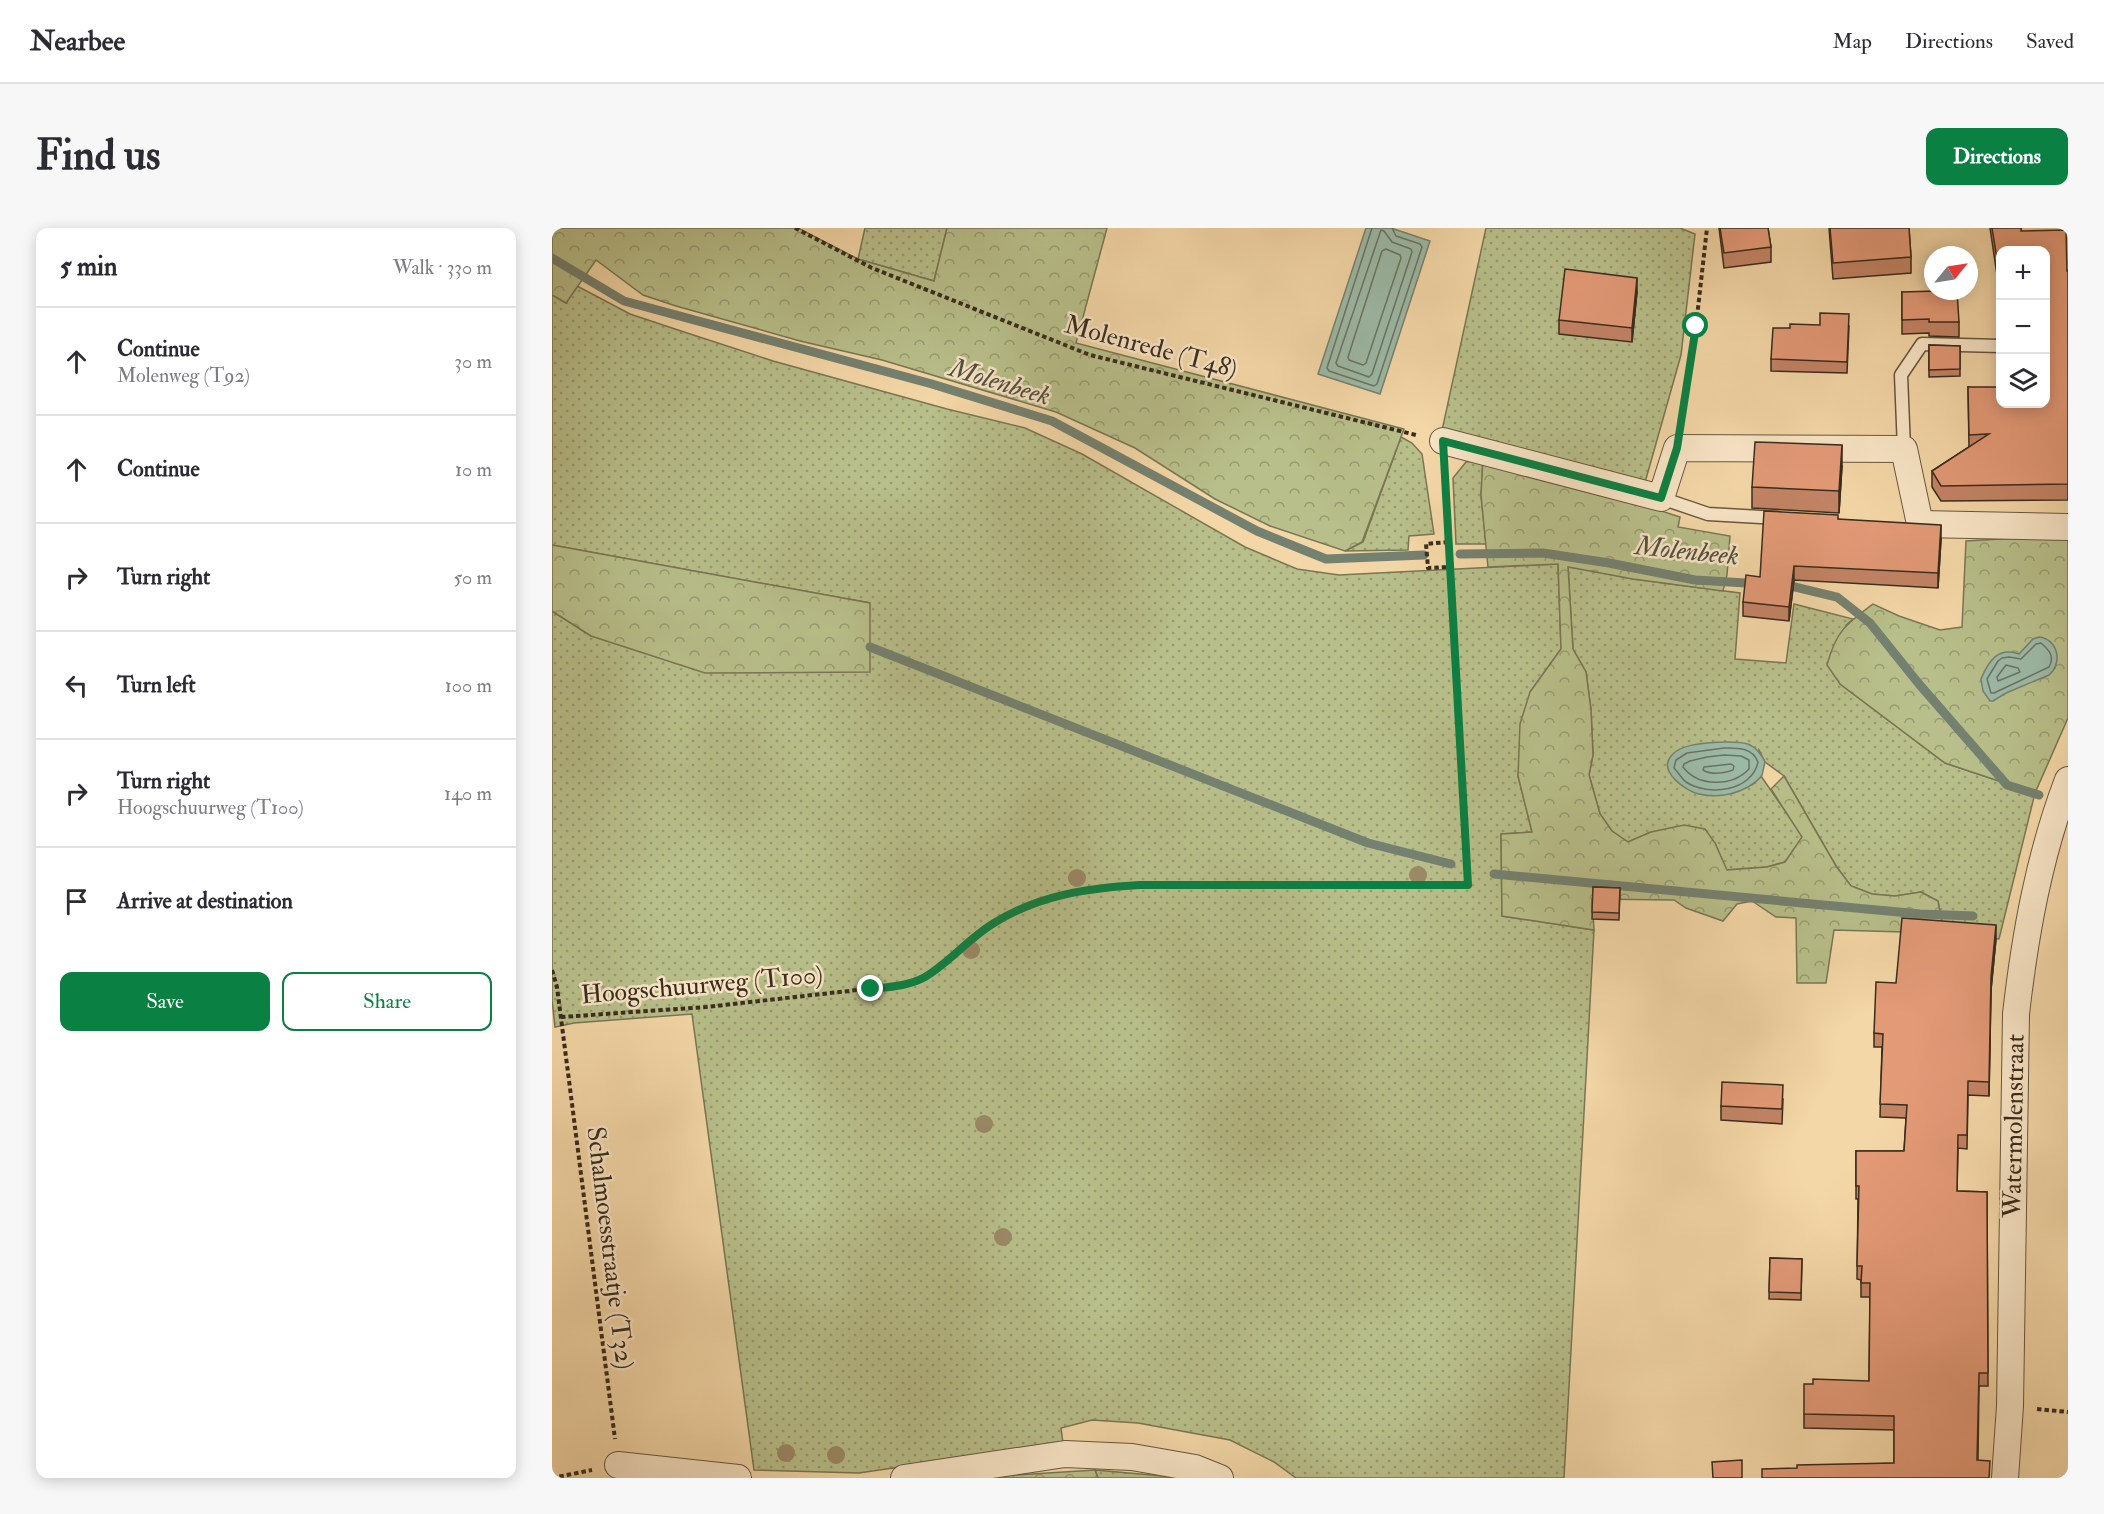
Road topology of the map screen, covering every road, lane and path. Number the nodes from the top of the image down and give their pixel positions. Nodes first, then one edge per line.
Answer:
1 (795, 228) edge
2 (1707, 228) edge
3 (1996, 346) edge
4 (1443, 441) junction
5 (1677, 448) junction
6 (1904, 449) junction
7 (1661, 498) junction
8 (1792, 519) edge
9 (2068, 527) edge
10 (1448, 542) junction
11 (1449, 567) junction
12 (2068, 780) edge
13 (552, 970) edge
14 (561, 1017) junction
15 (618, 1465) junction
16 (552, 1478) edge
17 (738, 1478) edge
18 (904, 1478) edge
19 (1220, 1478) edge
20 (2005, 1478) edge

1 - 4 path, Molenrede (T48)
2 - 5 path
3 - 6 lane
4 - 7 street
4 - 10 path
5 - 6 street
5 - 7 street
6 - 9 street
7 - 8 lane
10 - 11 path
10 - 11 path
11 - 14 path, Hoogschuurweg (T100)
12 - 20 street, Watermolenstraat
13 - 14 path, Schalmoesstraatje (T32)
14 - 15 path, Schalmoesstraatje (T32)
15 - 16 path
15 - 17 street
18 - 19 street

